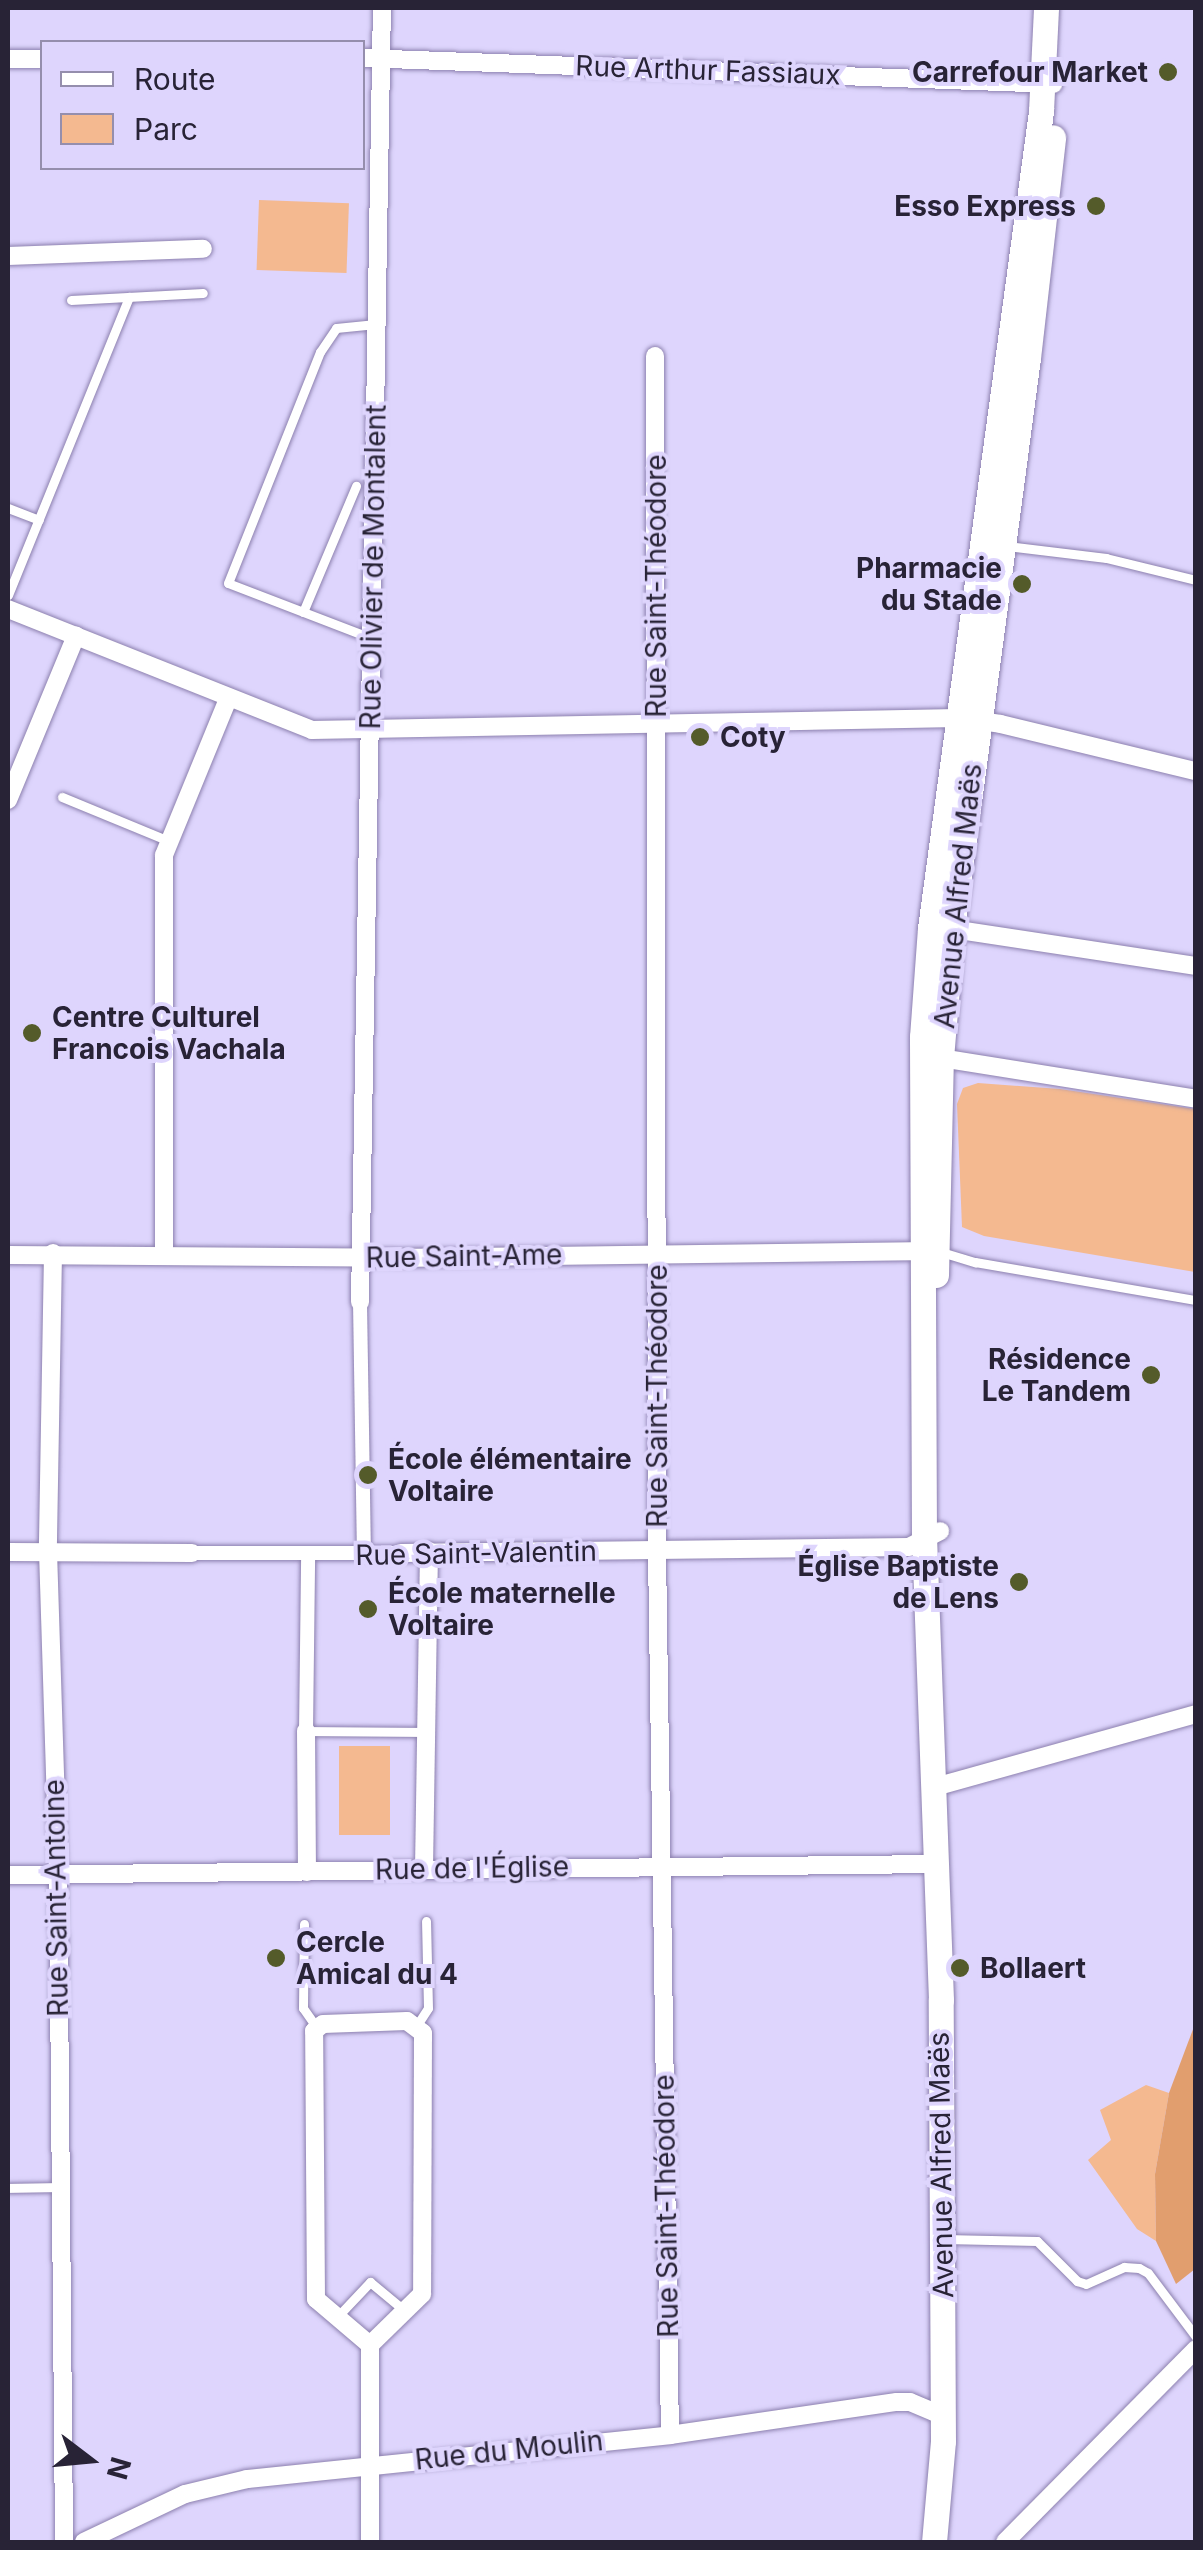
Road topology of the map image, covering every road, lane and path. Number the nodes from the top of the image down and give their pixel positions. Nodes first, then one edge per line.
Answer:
1 (382, 8) edge
2 (1046, 8) edge
3 (1062, 8) edge
4 (372, 58) edge
5 (8, 59) edge
6 (40, 59) edge
7 (1048, 84) junction
8 (203, 249) dead end
9 (8, 256) edge
10 (202, 293) dead end
11 (129, 297) junction
12 (72, 300) dead end
13 (378, 324) junction
14 (655, 356) dead end
15 (356, 486) dead end
16 (8, 508) edge
17 (39, 520) junction
18 (991, 544) junction
19 (1196, 580) edge
20 (8, 595) edge
21 (8, 608) edge
22 (304, 612) junction
23 (76, 636) junction
24 (370, 638) junction
25 (228, 698) junction
26 (968, 719) junction
27 (657, 721) junction
28 (370, 729) junction
29 (1196, 771) edge
30 (62, 797) dead end
31 (8, 800) edge
32 (169, 841) junction
33 (952, 929) junction
34 (1196, 966) edge
35 (941, 1058) junction
36 (1196, 1098) edge
37 (929, 1251) junction
38 (658, 1252) junction
39 (54, 1253) junction
40 (164, 1253) junction
41 (8, 1256) edge
42 (359, 1257) junction
43 (1196, 1300) edge
44 (360, 1302) joint
45 (932, 1536) junction
46 (657, 1550) junction
47 (48, 1551) junction
48 (429, 1551) junction
49 (8, 1552) edge
50 (401, 1552) joint
51 (192, 1554) joint
52 (364, 1554) junction
53 (308, 1556) junction
54 (1196, 1714) edge
55 (306, 1730) junction
56 (424, 1732) junction
57 (935, 1788) junction
58 (665, 1864) junction
59 (938, 1864) junction
60 (424, 1869) junction
61 (307, 1872) junction
62 (58, 1874) junction
63 (8, 1876) edge
64 (426, 1920) dead end
65 (304, 1924) dead end
66 (417, 2025) junction
67 (317, 2028) junction
68 (57, 2186) junction
69 (8, 2188) edge
70 (942, 2239) junction
71 (405, 2310) junction
72 (337, 2316) junction
73 (1196, 2337) edge
74 (370, 2344) junction
75 (1196, 2348) edge
76 (943, 2416) junction
77 (670, 2435) junction
78 (370, 2464) junction
79 (64, 2542) edge
80 (84, 2542) edge
81 (370, 2542) edge
82 (934, 2542) edge
83 (1005, 2542) edge

1 - 4 street, Rue Olivier de Montalent
2 - 7 main road, Avenue Alfred Maës
3 - 7 main road, Avenue Alfred Maës
4 - 7 street, Rue Arthur Fassiaux
4 - 13 street, Rue Olivier de Montalent
5 - 6 street
7 - 18 main road, Avenue Alfred Maës
7 - 18 main road, Avenue Alfred Maës
8 - 9 street
10 - 11 lane
11 - 12 lane
11 - 17 lane
13 - 22 lane
13 - 24 street, Rue Olivier de Montalent
14 - 27 street, Rue Saint-Théodore
15 - 22 lane
16 - 17 lane
17 - 20 lane
18 - 19 lane
18 - 26 main road, Avenue Alfred Maës
21 - 23 street
22 - 24 lane
23 - 25 street
23 - 31 street
24 - 28 street, Rue Olivier de Montalent
25 - 28 street
25 - 32 street
26 - 27 street
26 - 29 street
26 - 33 main road, Avenue Alfred Maës
26 - 37 main road, Avenue Alfred Maës
27 - 28 street
27 - 38 street, Rue Saint-Théodore
28 - 42 street, Rue Olivier de Montalent
30 - 32 lane
32 - 40 street
33 - 34 street
33 - 35 main road, Avenue Alfred Maës
35 - 36 street
35 - 37 main road, Avenue Alfred Maës
37 - 38 street, Rue Saint-Ame
37 - 43 lane
37 - 45 main road, Avenue Alfred Maës
38 - 42 street, Rue Saint-Ame
38 - 46 street, Rue Saint-Théodore
39 - 40 street, Rue Saint-Ame
39 - 41 street, Rue Saint-Ame
39 - 47 street, Rue Saint-Antoine
40 - 42 street, Rue Saint-Ame
42 - 44 street, Rue Olivier de Montalent
44 - 52 street
45 - 46 street, Rue Saint-Valentin
45 - 57 main road, Avenue Alfred Maës
45 - 57 main road, Avenue Alfred Maës
46 - 48 street, Rue Saint-Valentin
46 - 58 street, Rue Saint-Théodore
47 - 49 street, Rue Saint-Valentin
47 - 51 street, Rue Saint-Valentin
47 - 62 street, Rue Saint-Antoine
48 - 50 street, Rue Saint-Valentin
48 - 56 street
50 - 52 street, Rue Saint-Valentin
51 - 53 street, Rue Saint-Valentin
52 - 53 street, Rue Saint-Valentin
53 - 55 street
54 - 57 street
55 - 56 lane
55 - 61 street
56 - 60 street
57 - 59 main road, Avenue Alfred Maës
58 - 59 street, Rue de l'Église
58 - 60 street, Rue de l'Église
58 - 77 street, Rue Saint-Théodore
59 - 70 main road, Avenue Alfred Maës
60 - 61 street, Rue de l'Église
61 - 62 street, Rue de l'Église
62 - 63 street, Rue de l'Église
62 - 68 street, Rue Saint-Antoine
64 - 66 lane
65 - 67 lane
66 - 67 street
66 - 71 street
67 - 72 street
68 - 69 lane
68 - 79 street, Rue Saint-Antoine
70 - 73 lane
70 - 76 main road, Avenue Alfred Maës
71 - 72 lane
71 - 74 street
72 - 74 street
74 - 78 street
75 - 83 street
76 - 77 street, Rue du Moulin
76 - 82 main road, Avenue Alfred Maës
77 - 78 street, Rue du Moulin
78 - 80 street, Rue du Moulin
78 - 81 street

